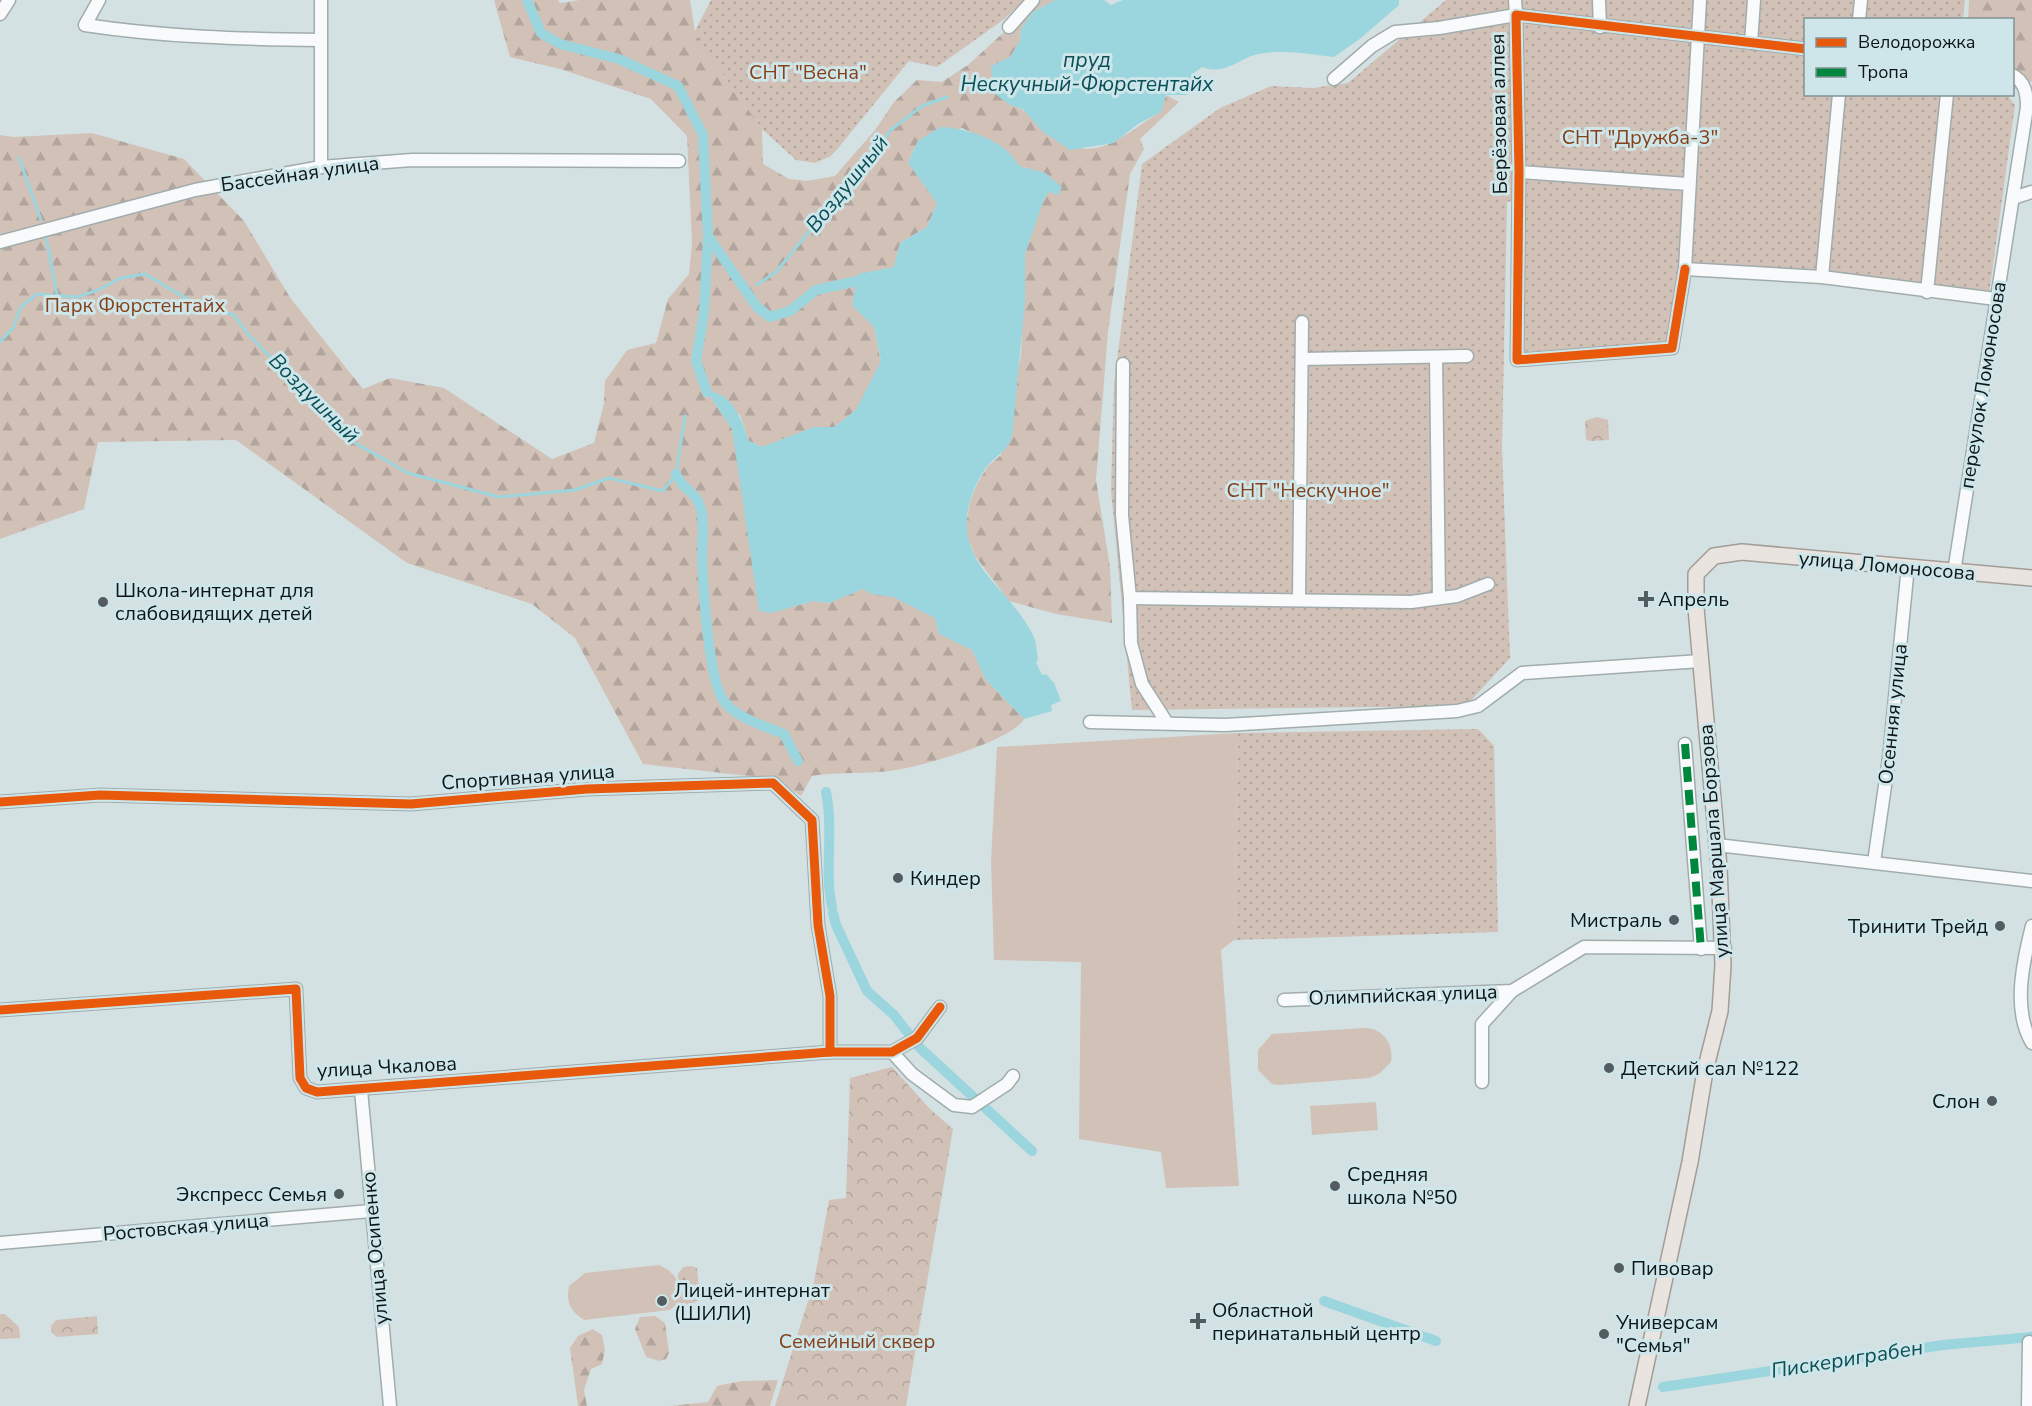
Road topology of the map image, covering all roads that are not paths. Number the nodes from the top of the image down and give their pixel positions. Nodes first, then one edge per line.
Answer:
1 (9, 0) edge
2 (99, 0) edge
3 (321, 0) edge
4 (1033, 0) edge
5 (1515, 0) edge
6 (1599, 0) edge
7 (1700, 0) edge
8 (1754, 0) edge
9 (1861, 0) edge
10 (0, 14) edge
11 (1516, 15) junction
12 (1859, 18) edge
13 (1009, 27) dead end
14 (1600, 27) junction
15 (1697, 38) junction
16 (321, 40) junction
17 (1751, 43) junction
18 (1804, 49) edge
19 (2014, 76) edge
20 (1334, 79) dead end
21 (1839, 96) edge
22 (1947, 96) edge
23 (679, 161) dead end
24 (321, 167) junction
25 (1519, 172) junction
26 (1688, 184) junction
27 (2032, 192) edge
28 (2013, 198) junction
29 (0, 242) edge
30 (1685, 269) junction
31 (1822, 277) junction
32 (1927, 292) junction
33 (1996, 299) junction
34 (1302, 322) dead end
35 (1436, 357) junction
36 (1467, 357) dead end
37 (1302, 359) junction
38 (1123, 364) dead end
39 (1742, 552) joint
40 (1908, 566) junction
41 (1954, 572) junction
42 (2032, 578) edge
43 (1488, 584) dead end
44 (1130, 597) junction
45 (1299, 598) junction
46 (1439, 598) junction
47 (1701, 661) junction
48 (1090, 722) dead end
49 (1167, 723) junction
50 (1685, 744) dead end
51 (0, 802) edge
52 (1717, 845) junction
53 (1874, 862) junction
54 (2032, 881) edge
55 (2032, 926) edge
56 (1725, 948) junction
57 (1701, 949) junction
58 (1512, 991) junction
59 (1284, 1000) dead end
60 (940, 1007) dead end
61 (0, 1010) edge
62 (2032, 1043) edge
63 (830, 1052) junction
64 (892, 1052) junction
65 (1013, 1076) dead end
66 (1482, 1082) dead end
67 (361, 1090) junction
68 (371, 1211) junction
69 (0, 1243) edge
70 (2030, 1342) dead end
71 (390, 1406) edge
72 (1637, 1406) edge
73 (2028, 1406) edge

1 - 10 street
2 - 16 street
3 - 16 street
4 - 13 street
5 - 11 street
6 - 14 street
7 - 15 street
8 - 17 street
9 - 12 street
11 - 14 street, Берёзовая аллея
11 - 20 street
11 - 25 street, Берёзовая аллея
14 - 15 street, Берёзовая аллея
15 - 17 street, Берёзовая аллея
15 - 26 street
16 - 24 street
17 - 18 street, Берёзовая аллея
19 - 28 street
21 - 31 street
22 - 32 street
23 - 24 street, Бассейная улица
24 - 29 street, Бассейная улица
25 - 26 street
25 - 30 street, Берёзовая аллея
26 - 30 street
27 - 28 street
28 - 33 street, переулок Ломоносова
30 - 31 street
31 - 32 street
32 - 33 street
33 - 41 street, переулок Ломоносова
34 - 37 street
35 - 36 street
35 - 37 street
35 - 46 street
37 - 45 street
38 - 44 street
39 - 40 main road, улица Ломоносова
39 - 47 main road, улица Маршала Борзова
40 - 41 main road, улица Ломоносова
40 - 53 street, Осенняя улица
41 - 42 main road, улица Ломоносова
43 - 46 street
44 - 45 street
44 - 49 street
45 - 46 street
47 - 49 street
47 - 52 main road, улица Маршала Борзова
48 - 49 street
50 - 57 street
51 - 63 street, Спортивная улица
52 - 53 street
52 - 56 main road, улица Маршала Борзова
53 - 54 street
55 - 62 street
56 - 57 street, Олимпийская улица
56 - 72 main road, улица Маршала Борзова
57 - 58 street, Олимпийская улица
58 - 59 street, Олимпийская улица
58 - 66 street
60 - 64 street
61 - 67 street, улица Чкалова
63 - 64 street, улица Чкалова
63 - 67 street, улица Чкалова
64 - 65 street
67 - 68 street, улица Осипенко
68 - 69 street, Ростовская улица
68 - 71 street, улица Осипенко
70 - 73 street

